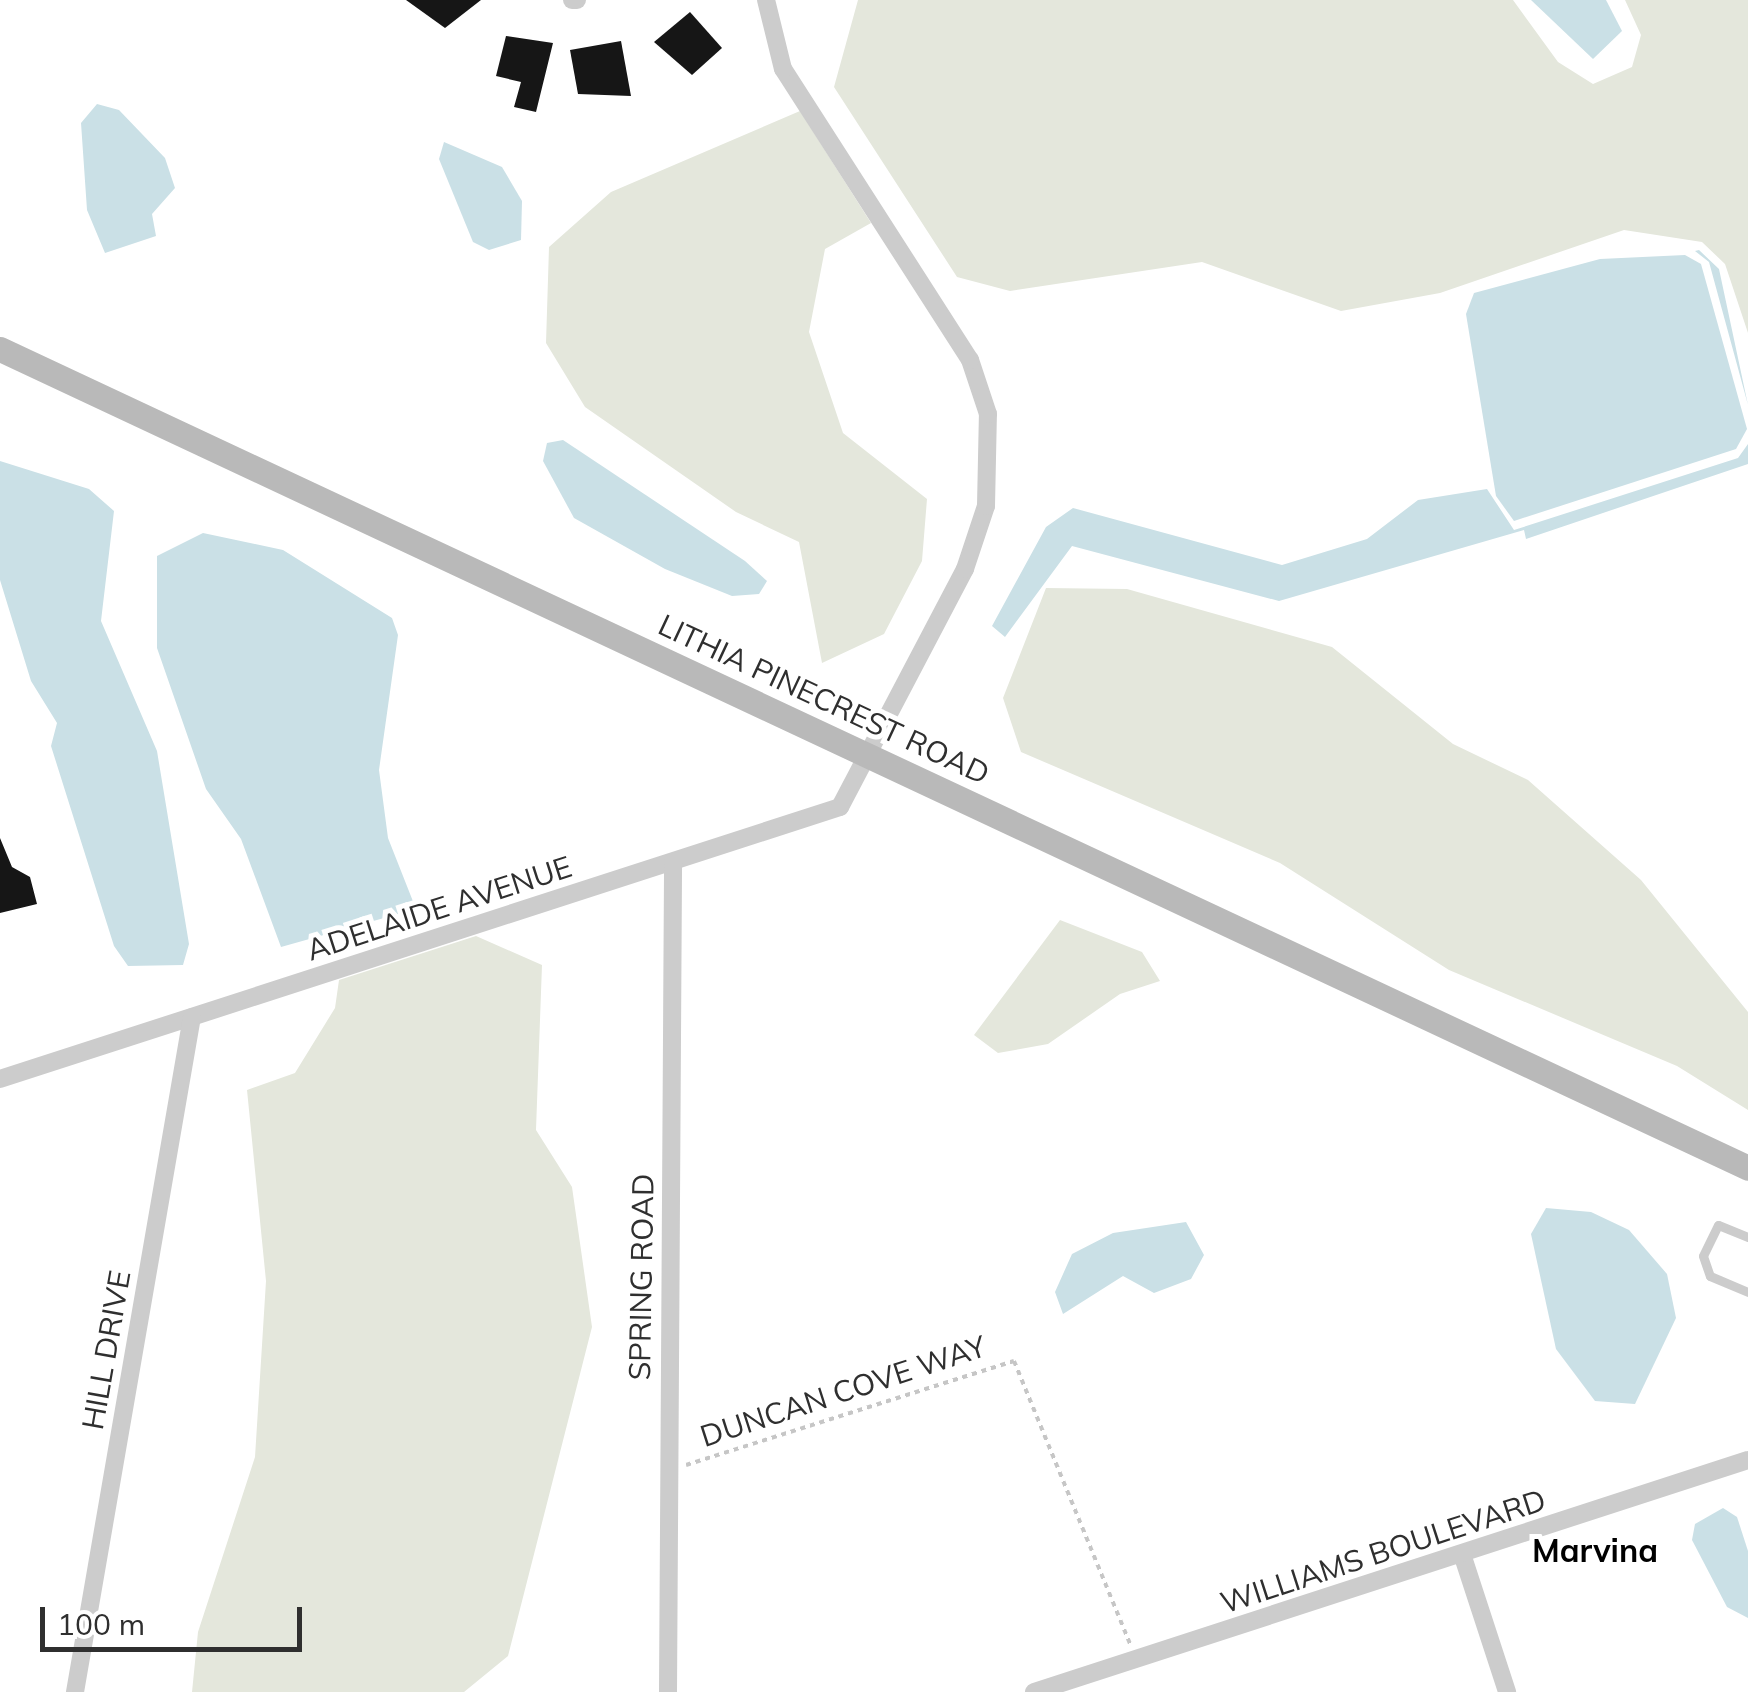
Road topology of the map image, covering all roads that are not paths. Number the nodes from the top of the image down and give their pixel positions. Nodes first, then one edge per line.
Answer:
1 (766, 0) edge
2 (0, 349) edge
3 (870, 757) junction
4 (673, 862) junction
5 (192, 1017) junction
6 (0, 1078) edge
7 (1622, 1104) junction
8 (1748, 1150) edge
9 (1748, 1168) edge
10 (1748, 1236) edge
11 (1748, 1292) edge
12 (1748, 1460) edge
13 (1462, 1558) junction
14 (75, 1692) edge
15 (668, 1692) edge
16 (1034, 1692) edge
17 (1506, 1692) edge

1 - 3 street, ADELAIDE AVENUE
2 - 3 main road, LITHIA PINECREST ROAD
3 - 4 street, ADELAIDE AVENUE
3 - 7 main road, LITHIA PINECREST ROAD
4 - 5 street, ADELAIDE AVENUE
4 - 15 street, SPRING ROAD
5 - 6 street, ADELAIDE AVENUE
5 - 14 street, HILL DRIVE
7 - 8 main road, LITHIA PINECREST ROAD
7 - 9 main road, LITHIA PINECREST ROAD
10 - 11 lane
12 - 13 street, WILLIAMS BOULEVARD
13 - 16 street, WILLIAMS BOULEVARD
13 - 17 street

